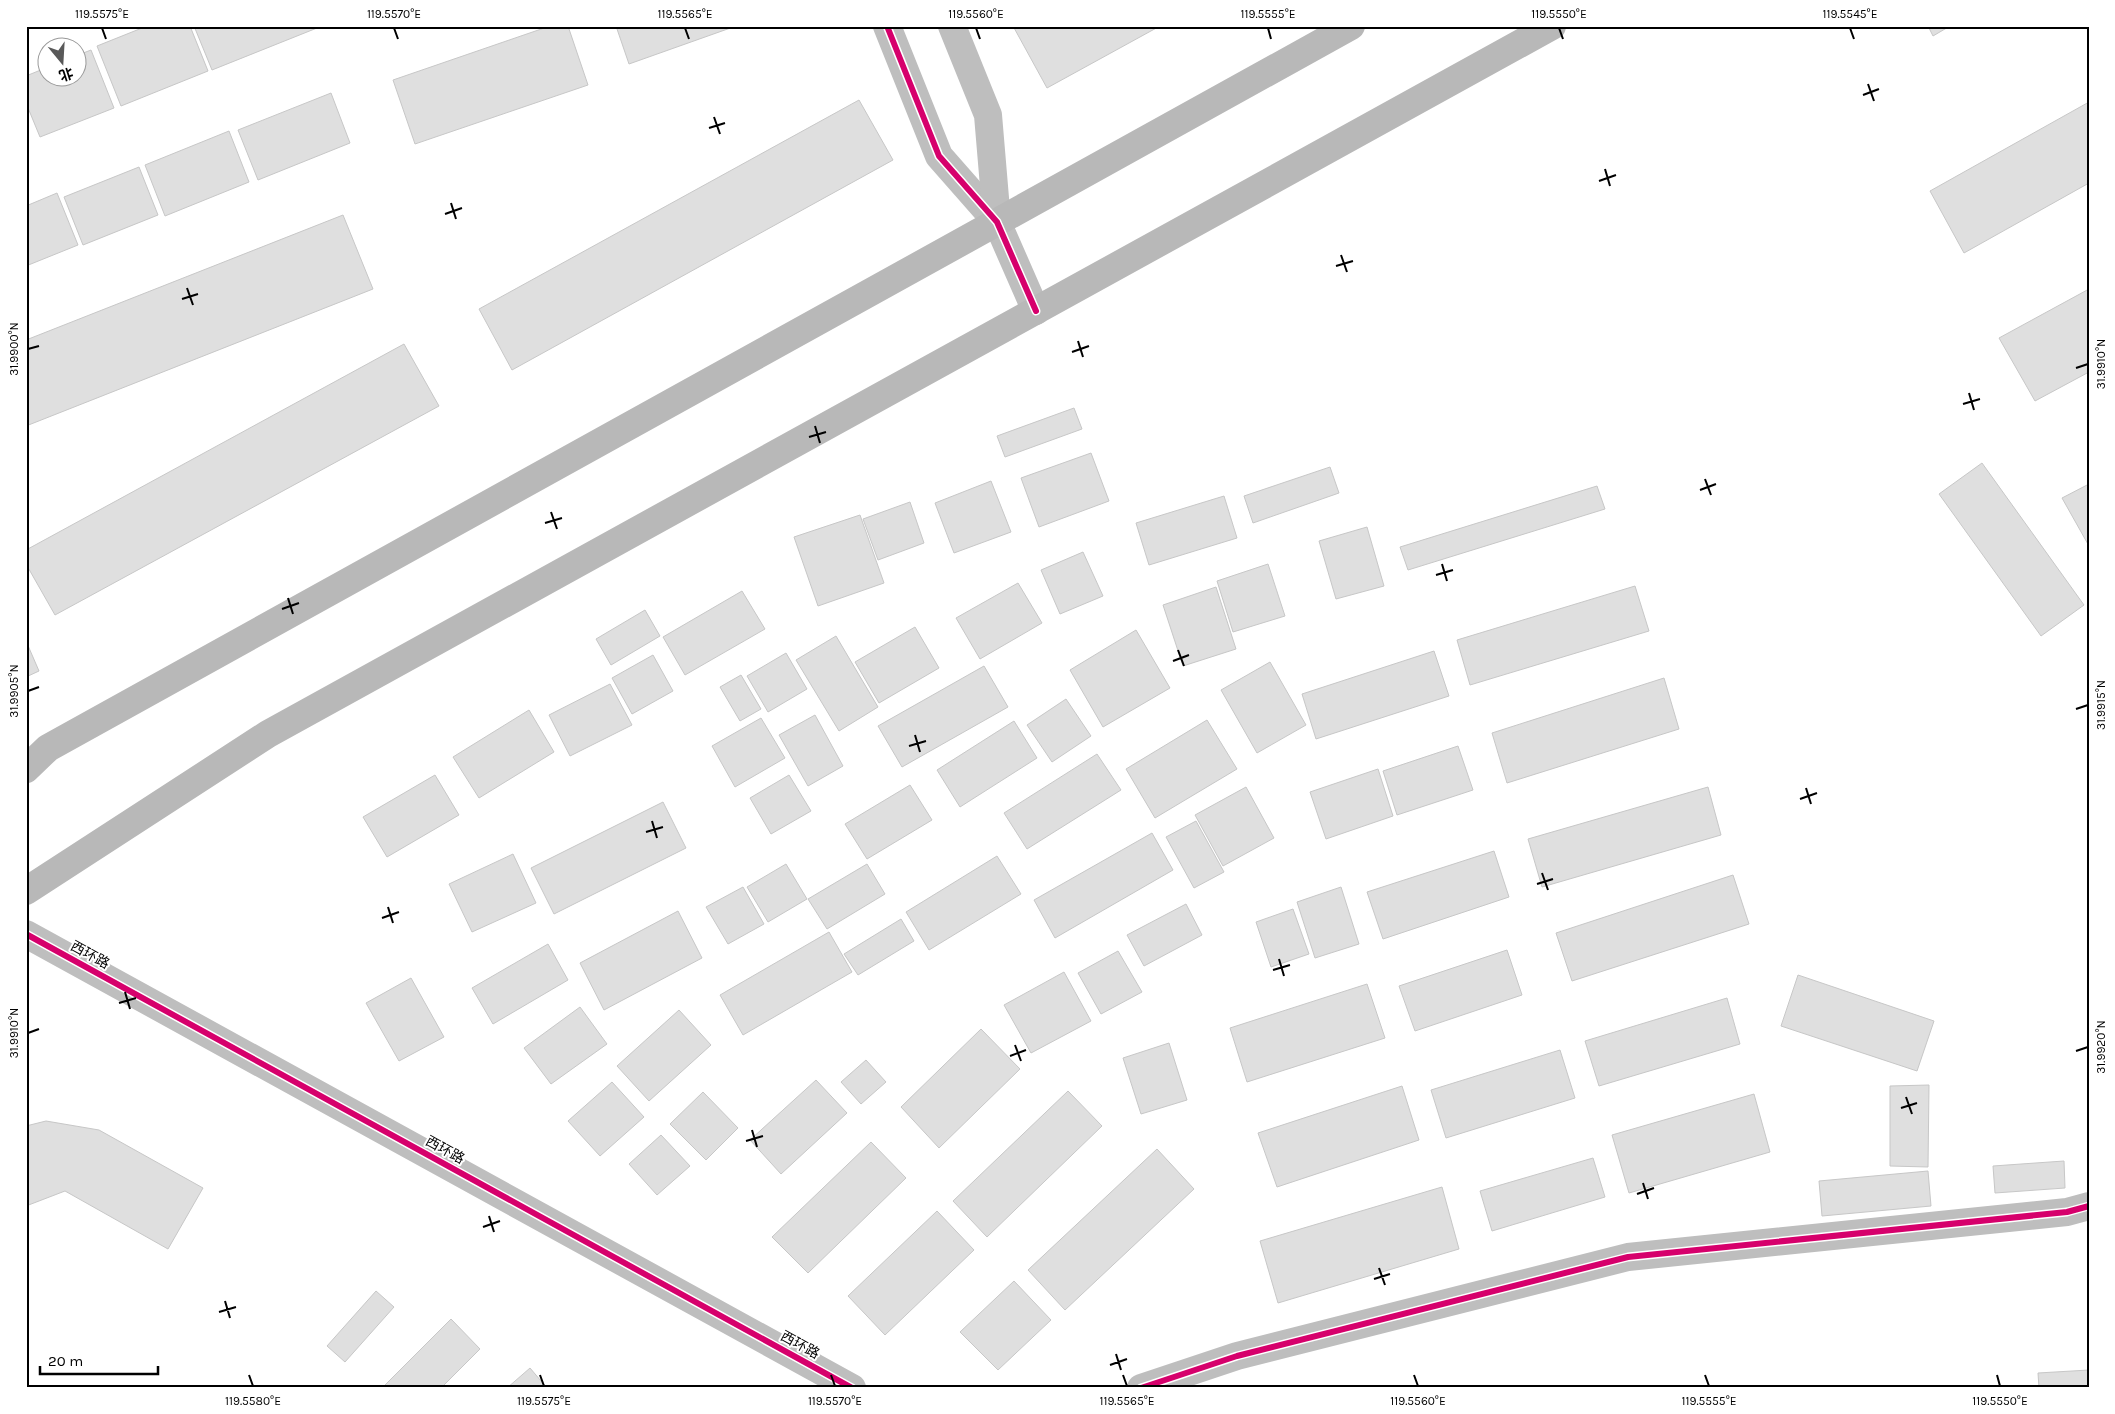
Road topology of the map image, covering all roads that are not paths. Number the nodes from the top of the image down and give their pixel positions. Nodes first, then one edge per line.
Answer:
1 (886, 26) edge
2 (952, 26) edge
3 (1351, 26) edge
4 (1552, 26) edge
5 (997, 222) junction
6 (1036, 311) junction
7 (26, 769) edge
8 (26, 890) edge
9 (26, 934) edge
10 (2089, 1206) edge
11 (852, 1388) edge
12 (1141, 1388) edge

1 - 5 street
2 - 5 street
3 - 5 main road
4 - 6 main road
5 - 6 street
5 - 7 main road
6 - 8 main road
9 - 11 street, 西环路
10 - 12 street

